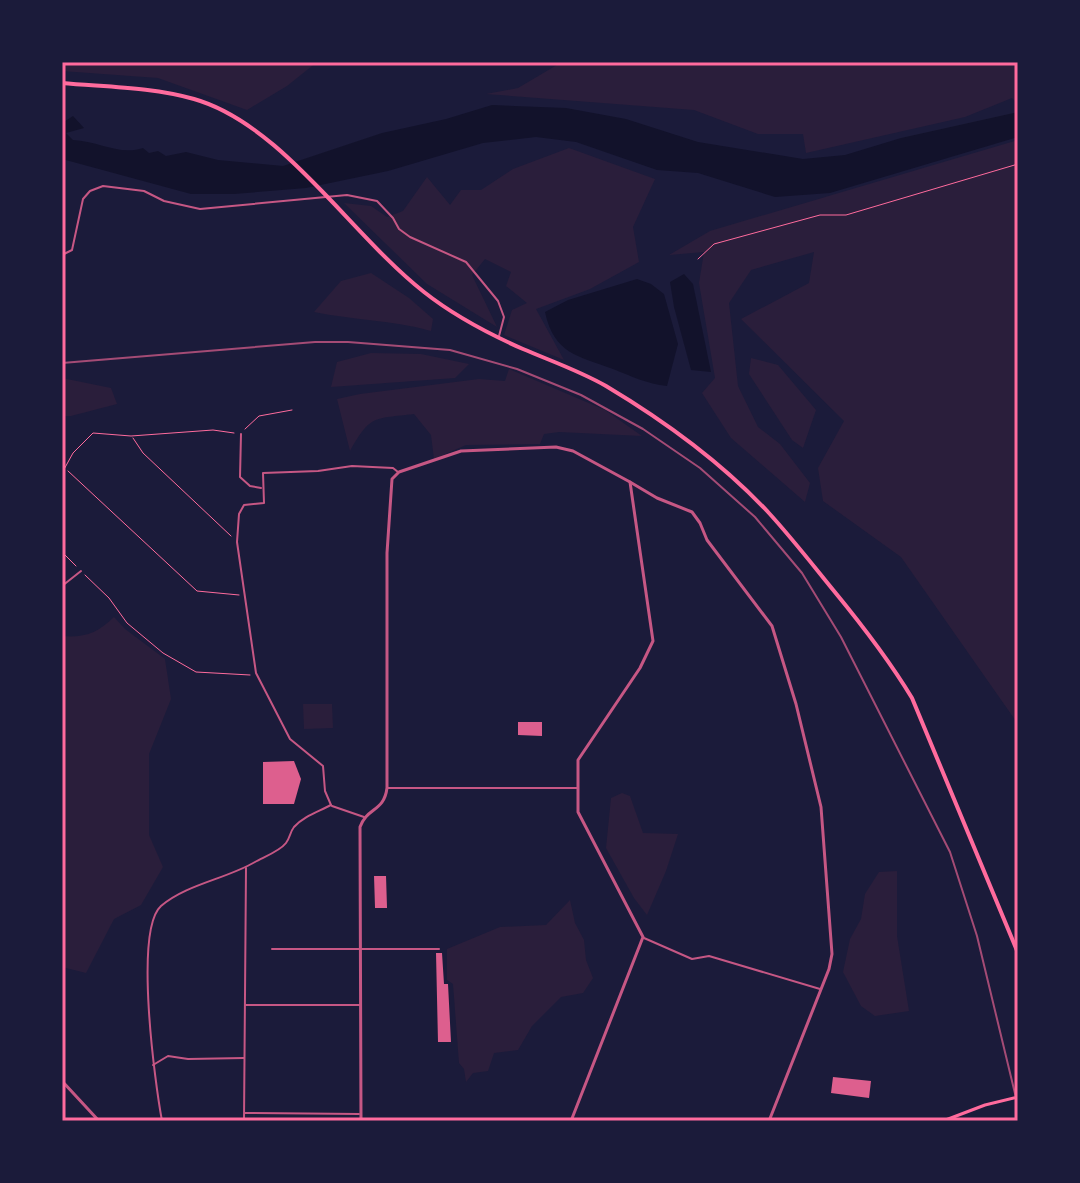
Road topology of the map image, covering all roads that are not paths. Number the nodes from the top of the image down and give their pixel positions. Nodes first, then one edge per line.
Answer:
1 (62, 83) edge
2 (62, 255) edge
3 (499, 337) junction
4 (241, 434) road end
5 (399, 472) junction
6 (630, 482) junction
7 (262, 488) junction
8 (81, 571) road end
9 (62, 586) edge
10 (387, 788) junction
11 (578, 788) junction
12 (331, 805) junction
13 (364, 817) junction
14 (246, 867) junction
15 (643, 937) junction
16 (361, 948) junction
17 (272, 949) dead end
18 (439, 949) dead end
19 (1018, 953) edge
20 (821, 990) junction
21 (245, 1005) junction
22 (361, 1005) junction
23 (244, 1058) junction
24 (152, 1065) junction
25 (62, 1081) edge
26 (1018, 1097) edge
27 (244, 1113) junction
28 (361, 1114) junction
29 (99, 1121) edge
30 (162, 1121) edge
31 (244, 1121) edge
32 (361, 1121) edge
33 (571, 1121) edge
34 (769, 1121) edge
35 (943, 1121) edge

1 - 3 main road
2 - 3 street
3 - 19 main road
4 - 7 street
5 - 6 street
5 - 7 street
5 - 10 street
6 - 11 street
6 - 20 street
7 - 12 street
8 - 9 street
10 - 11 street
10 - 13 street
11 - 15 street
12 - 13 street
12 - 14 street
13 - 16 street
14 - 21 street
14 - 24 street
15 - 20 street
15 - 33 street
16 - 17 street
16 - 18 street
16 - 22 street
20 - 34 street
21 - 22 street
21 - 23 street
22 - 28 street
23 - 24 street
23 - 27 street
24 - 30 street
25 - 29 street
26 - 35 main road
27 - 28 street
27 - 31 street
28 - 32 street

